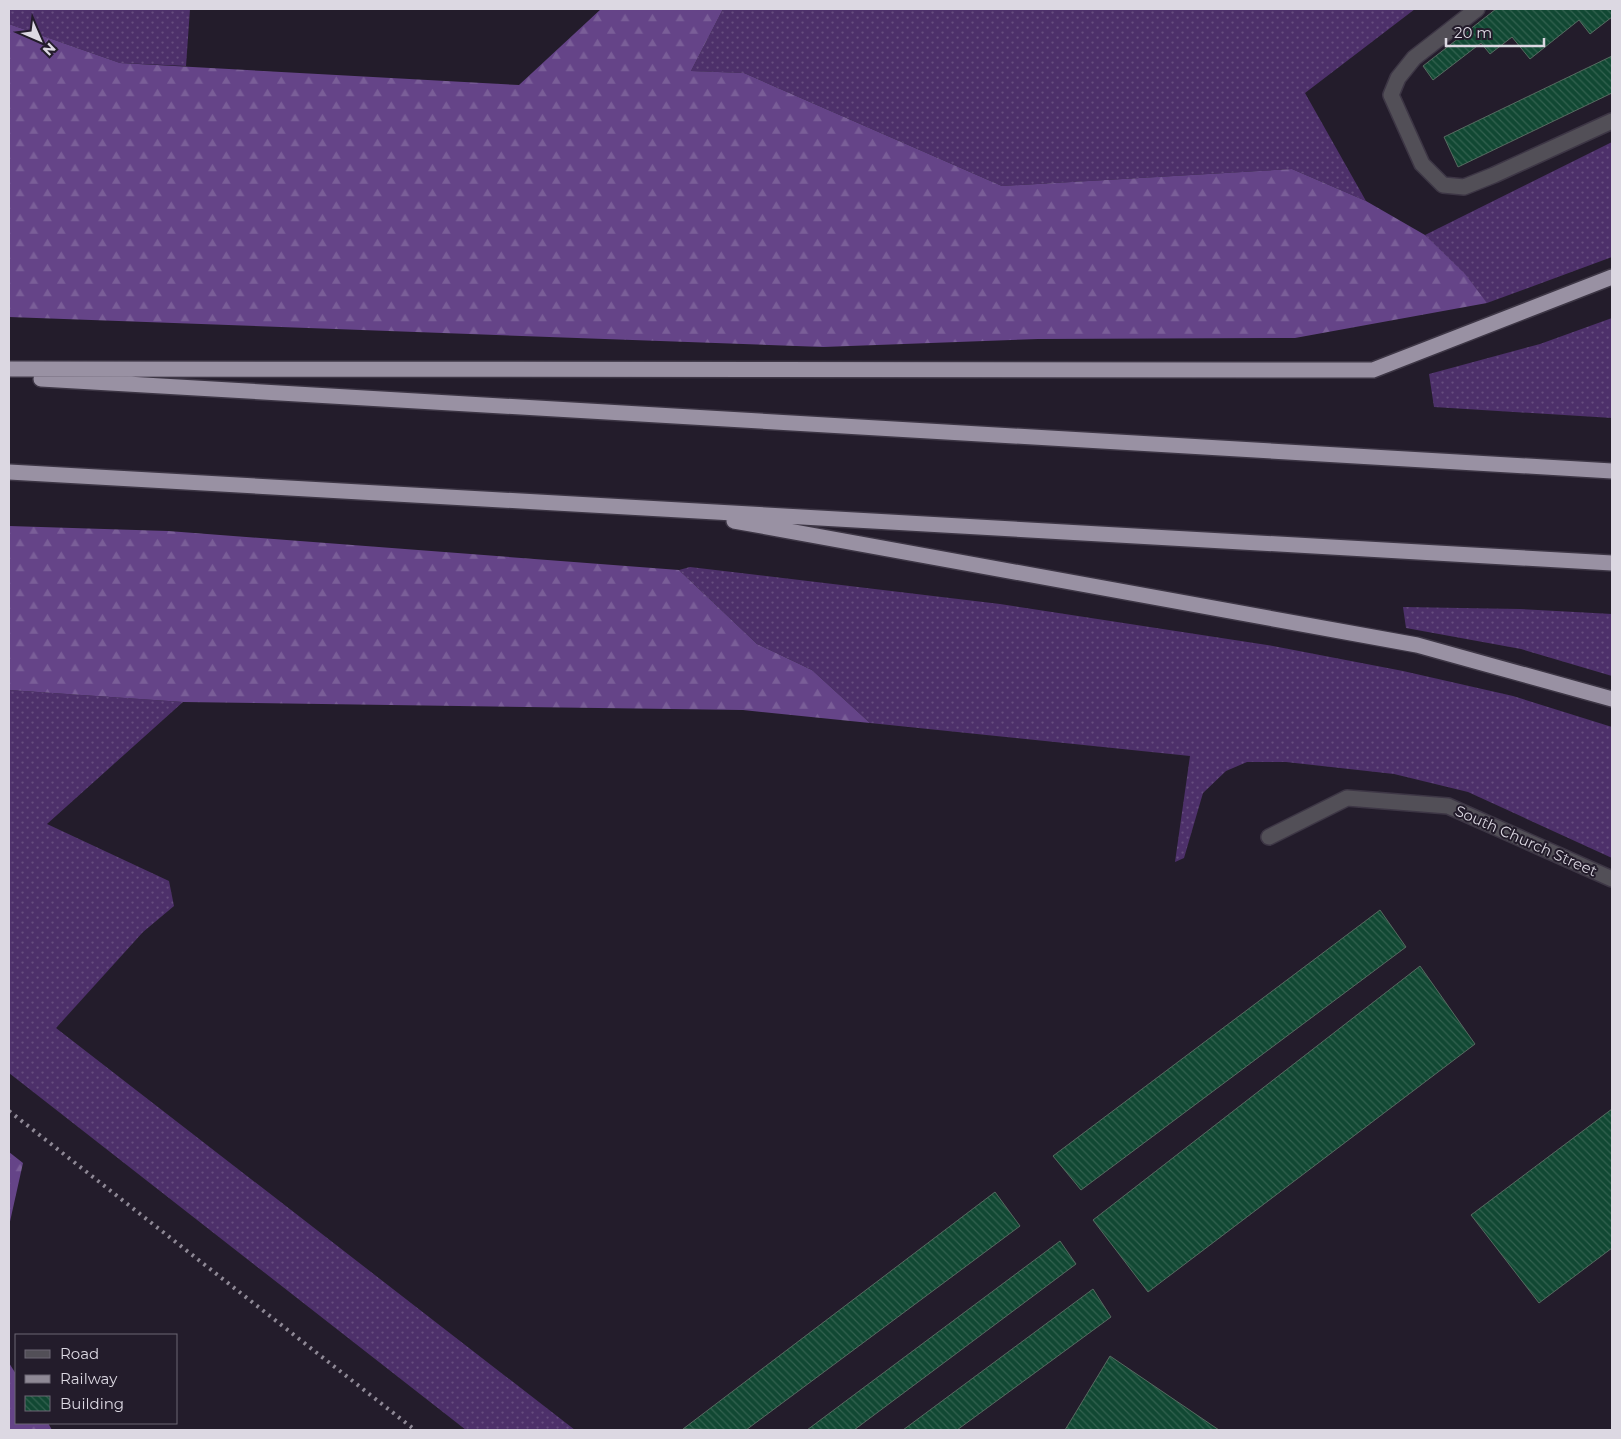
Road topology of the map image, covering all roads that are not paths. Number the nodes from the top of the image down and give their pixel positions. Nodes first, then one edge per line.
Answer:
1 (1477, 9) edge
2 (1612, 121) edge
3 (1612, 277) edge
4 (9, 369) edge
5 (9, 377) edge
6 (1612, 471) edge
7 (9, 472) edge
8 (668, 510) junction
9 (1612, 563) edge
10 (1612, 699) edge
11 (1269, 837) dead end
12 (1612, 879) edge

1 - 2 street
3 - 4 highway
5 - 6 highway
7 - 8 highway
8 - 9 highway
8 - 10 highway
11 - 12 street, South Church Street

